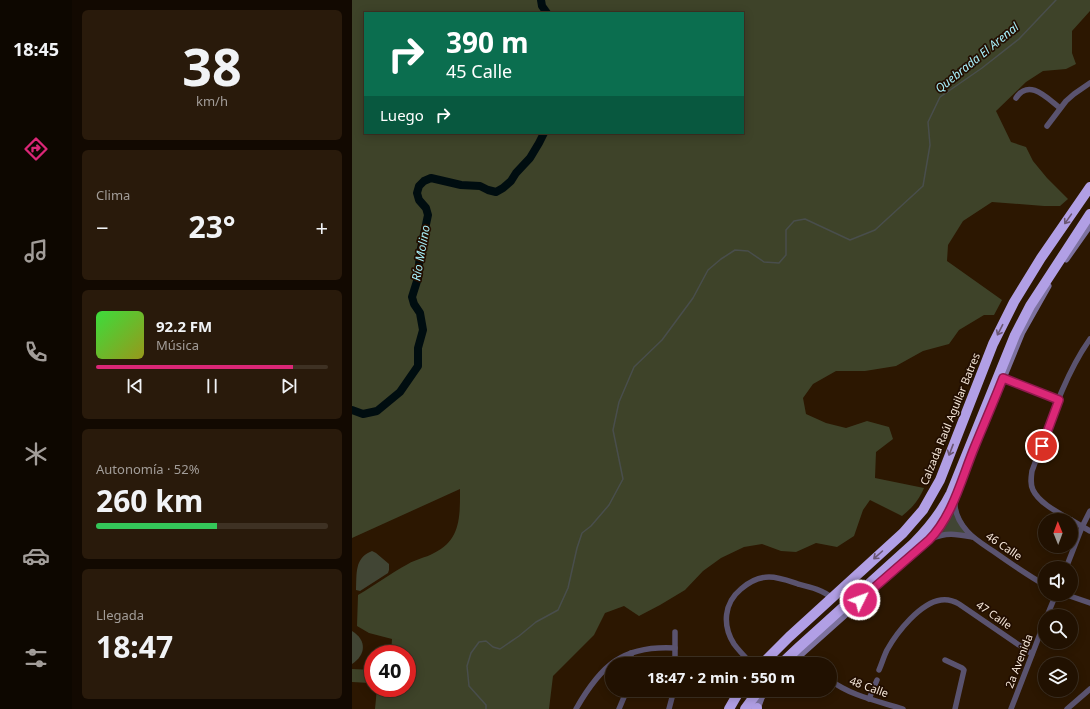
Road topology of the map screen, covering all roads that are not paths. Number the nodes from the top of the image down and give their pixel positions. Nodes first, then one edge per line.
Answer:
1 (1090, 83) edge
2 (1016, 98) dead end
3 (1060, 108) junction
4 (1046, 126) dead end
5 (1090, 187) edge
6 (1090, 214) edge
7 (1090, 225) edge
8 (1066, 260) junction
9 (1045, 281) junction
10 (1090, 339) edge
11 (1003, 378) junction
12 (1059, 400) junction
13 (956, 496) junction
14 (1090, 511) edge
15 (1060, 513) edge
16 (1078, 524) edge
17 (1082, 527) junction
18 (1090, 531) edge
19 (972, 537) junction
20 (928, 541) junction
21 (913, 544) junction
22 (1069, 561) edge
23 (1038, 581) edge
24 (832, 598) junction
25 (1078, 599) edge
26 (1090, 604) edge
27 (675, 632) dead end
28 (1038, 639) edge
29 (675, 648) junction
30 (631, 653) junction
31 (1032, 654) junction
32 (631, 657) edge
33 (675, 657) edge
34 (745, 657) edge
35 (769, 657) edge
36 (788, 657) edge
37 (798, 657) edge
38 (945, 660) dead end
39 (879, 670) dead end
40 (877, 680) dead end
41 (837, 685) edge
42 (1090, 689) edge
43 (625, 697) edge
44 (672, 697) edge
45 (736, 697) edge
46 (869, 699) junction
47 (757, 702) edge
48 (576, 709) edge
49 (619, 709) edge
50 (669, 709) edge
51 (729, 709) edge
52 (745, 709) edge
53 (903, 709) edge
54 (955, 709) edge
55 (1011, 709) edge
56 (1067, 709) edge

1 - 3 street
2 - 3 street
3 - 4 street
5 -> 24 highway, Calzada Raúl Aguilar Batres
6 - 9 highway
7 - 8 street
8 - 9 highway
8 - 11 street
9 - 21 highway
10 - 12 street
11 - 12 street
11 - 13 street
12 - 15 street
13 - 19 street, 46 Calle
13 - 20 street
14 - 17 street
16 - 17 street
17 - 18 street
17 - 22 street
19 - 20 street, 46 Calle
19 - 23 street, 46 Calle
20 - 21 highway
20 - 37 street
21 - 36 highway
24 - 34 street
24 - 35 highway, Calzada Raúl Aguilar Batres
25 - 26 street
27 - 29 street
28 - 31 street, 2a Avenida
29 - 30 street
29 - 33 street
30 - 32 street
30 - 48 street
31 - 39 street, 47 Calle
31 - 55 street, 2a Avenida
38 - 54 street
40 - 46 street
41 - 46 street, 48 Calle
42 - 56 street
43 - 49 street
44 - 50 street
45 - 51 highway
46 - 53 street, 48 Calle
47 - 52 highway

